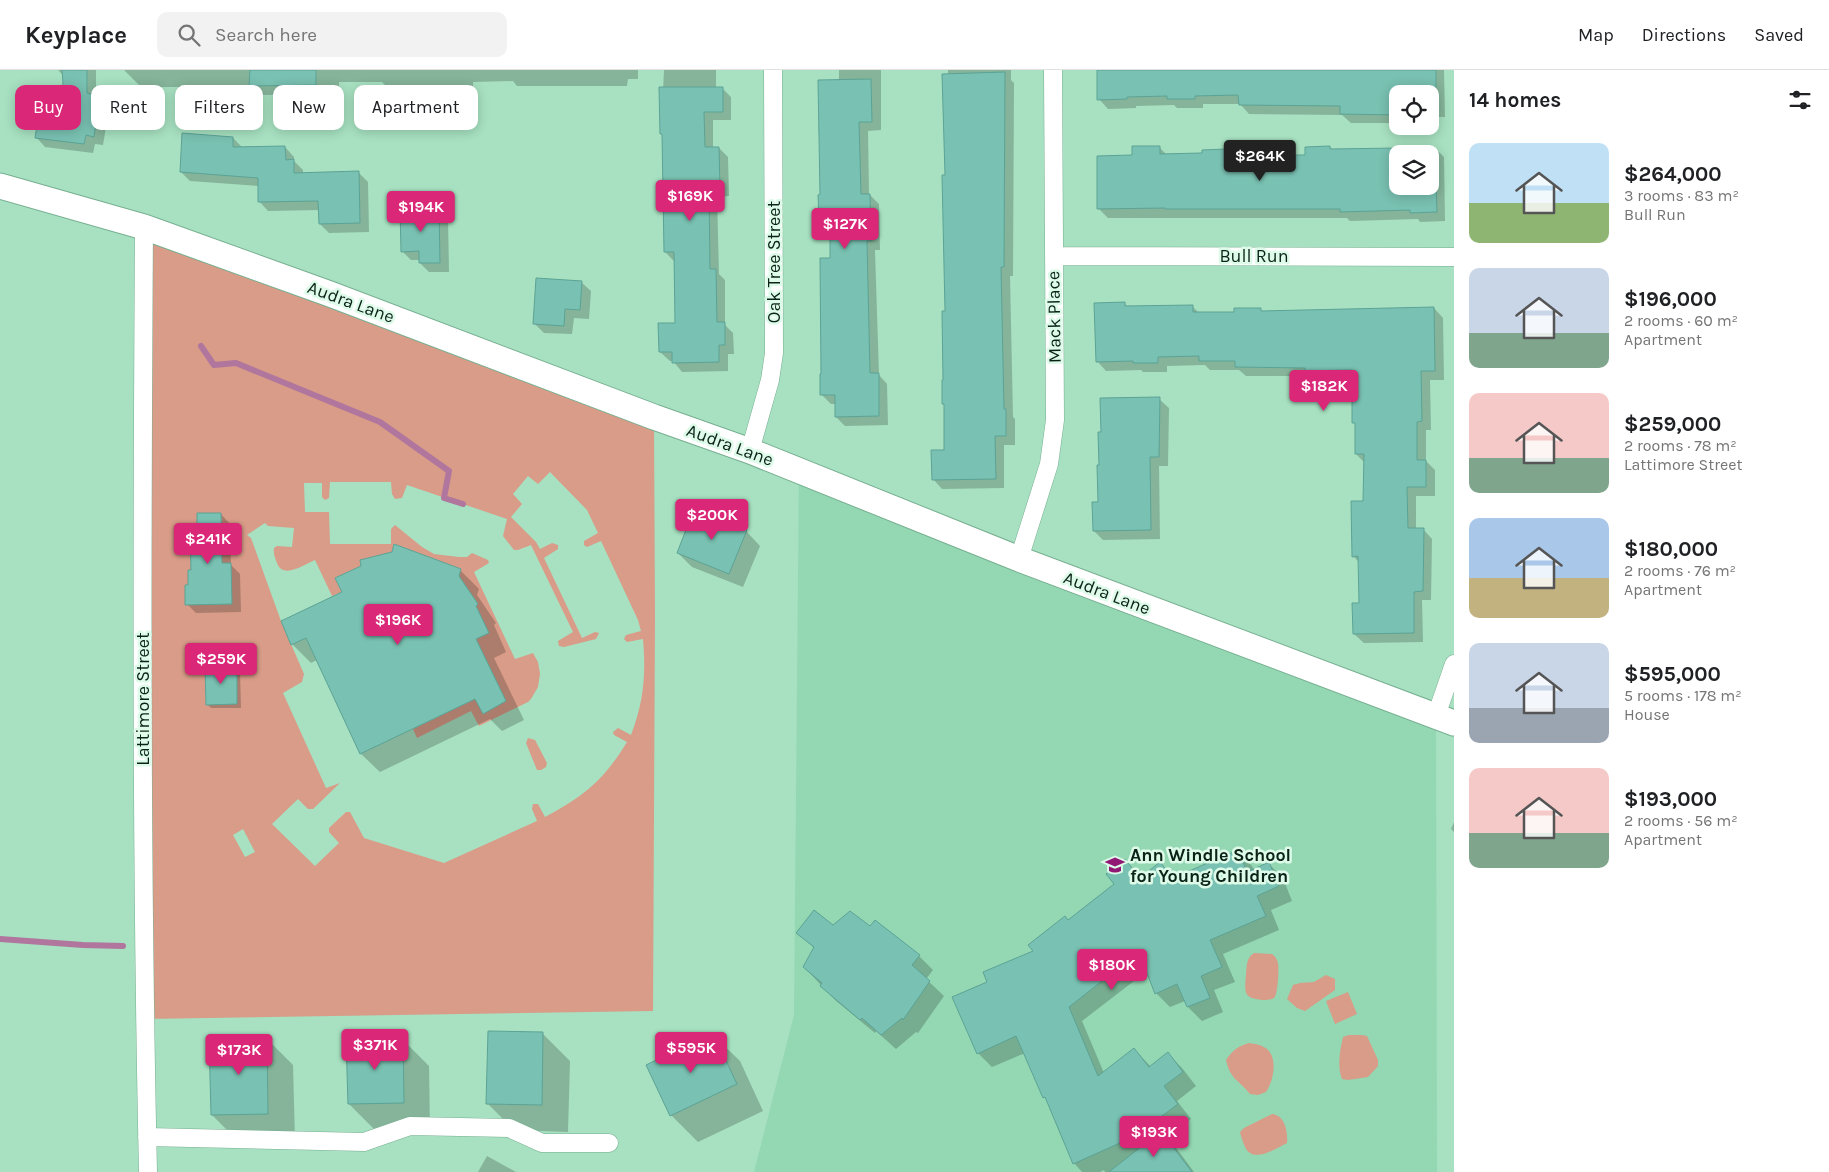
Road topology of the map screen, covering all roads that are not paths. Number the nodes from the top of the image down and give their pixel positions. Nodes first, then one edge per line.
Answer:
1 (773, 70) edge
2 (1053, 70) edge
3 (0, 186) edge
4 (144, 227) junction
5 (1054, 256) junction
6 (1454, 257) edge
7 (750, 451) junction
8 (1019, 559) junction
9 (1454, 664) edge
10 (1445, 720) edge
11 (147, 1137) junction
12 (610, 1143) dead end
13 (148, 1172) edge

1 - 7 street, Oak Tree Street
2 - 5 street, Mack Place
3 - 4 street, Audra Lane
4 - 7 street, Audra Lane
4 - 11 street, Lattimore Street
5 - 6 street, Bull Run
5 - 8 street, Mack Place
7 - 8 street, Audra Lane
8 - 10 street, Audra Lane
9 - 10 street
11 - 12 street
11 - 13 street, Lattimore Street

